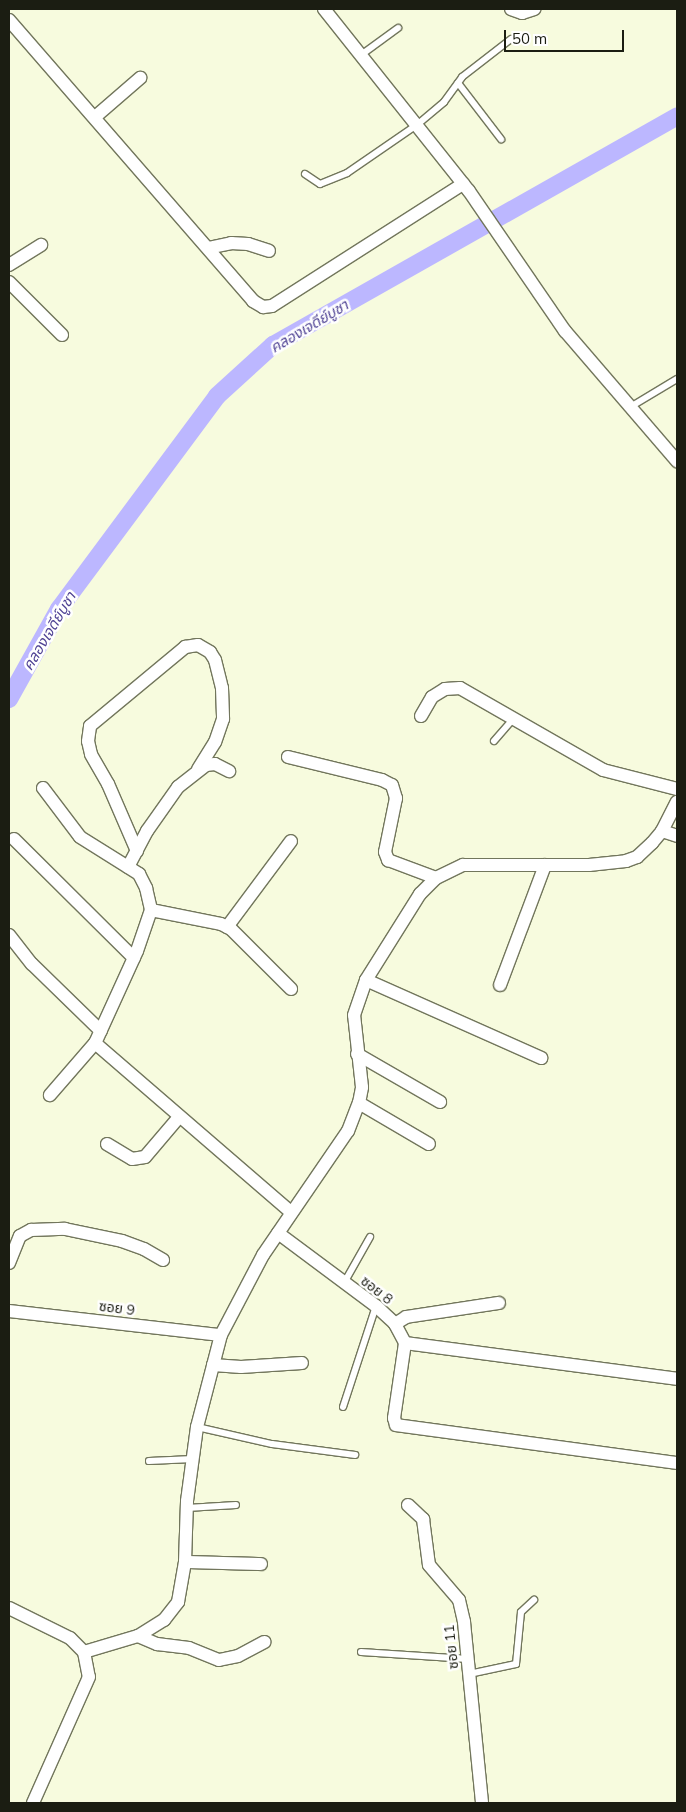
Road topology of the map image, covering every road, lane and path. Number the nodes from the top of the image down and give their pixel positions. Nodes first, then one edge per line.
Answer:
1 (324, 9) edge
2 (512, 9) edge
3 (534, 9) edge
4 (9, 20) edge
5 (398, 28) dead end
6 (511, 39) dead end
7 (361, 55) junction
8 (140, 78) dead end
9 (458, 82) junction
10 (95, 117) junction
11 (418, 124) junction
12 (501, 139) dead end
13 (305, 174) dead end
14 (466, 188) junction
15 (41, 245) dead end
16 (208, 248) junction
17 (269, 251) dead end
18 (9, 265) edge
19 (9, 282) edge
20 (62, 336) dead end
21 (677, 379) edge
22 (632, 406) junction
23 (677, 461) edge
24 (421, 716) dead end
25 (512, 720) junction
26 (494, 741) dead end
27 (288, 757) dead end
28 (198, 769) junction
29 (228, 771) dead end
30 (43, 788) dead end
31 (677, 789) edge
32 (677, 802) edge
33 (662, 831) junction
34 (677, 836) edge
35 (14, 839) dead end
36 (291, 841) dead end
37 (137, 850) junction
38 (545, 865) junction
39 (128, 867) junction
40 (436, 878) junction
41 (151, 910) junction
42 (227, 927) junction
43 (9, 935) edge
44 (134, 958) junction
45 (366, 980) junction
46 (500, 985) dead end
47 (291, 988) dead end
48 (102, 1031) junction
49 (95, 1044) junction
50 (357, 1054) junction
51 (541, 1058) dead end
52 (50, 1095) dead end
53 (440, 1102) dead end
54 (359, 1103) junction
55 (179, 1117) junction
56 (107, 1144) dead end
57 (429, 1144) dead end
58 (291, 1212) junction
59 (278, 1233) junction
60 (370, 1237) dead end
61 (163, 1260) dead end
62 (9, 1263) edge
63 (344, 1284) junction
64 (498, 1303) dead end
65 (376, 1306) junction
66 (9, 1311) edge
67 (394, 1324) junction
68 (221, 1336) junction
69 (404, 1343) junction
70 (302, 1363) dead end
71 (213, 1365) junction
72 (677, 1379) edge
73 (343, 1407) dead end
74 (196, 1427) junction
75 (355, 1455) dead end
76 (193, 1459) junction
77 (149, 1461) dead end
78 (677, 1463) edge
79 (236, 1505) dead end
80 (408, 1505) dead end
81 (187, 1508) junction
82 (185, 1562) junction
83 (261, 1564) dead end
84 (534, 1600) dead end
85 (9, 1608) edge
86 (138, 1636) junction
87 (264, 1642) dead end
88 (84, 1652) junction
89 (360, 1652) dead end
90 (468, 1659) junction
91 (469, 1674) junction
92 (33, 1803) edge
93 (482, 1803) edge

1 - 7 street
2 - 3 street
4 - 10 street
5 - 7 lane
6 - 9 lane
7 - 11 street
8 - 10 street
9 - 11 lane
9 - 12 lane
10 - 16 street
11 - 13 lane
11 - 14 street
14 - 16 street
14 - 22 street
15 - 18 street
16 - 17 street
19 - 20 street
21 - 22 lane
22 - 23 street
24 - 25 street
25 - 26 lane
25 - 31 street
27 - 40 street
28 - 29 street
28 - 37 street
28 - 37 street
30 - 39 street
32 - 33 street
33 - 34 street
33 - 38 street
35 - 44 street
36 - 42 street
37 - 39 street
38 - 40 street
38 - 46 street
39 - 41 street
40 - 45 street
41 - 42 street
41 - 44 street
42 - 47 street
43 - 48 street
44 - 48 street
45 - 50 street
45 - 51 street
48 - 49 street
49 - 52 street
49 - 55 street
50 - 53 street
50 - 54 street
54 - 57 street
54 - 58 street
55 - 56 street
55 - 58 street
58 - 59 street
59 - 63 street, ซอย 8
59 - 68 street
60 - 63 lane
61 - 62 street
63 - 65 street, ซอย 8
64 - 67 street, ซอย 8
65 - 67 street, ซอย 8
65 - 73 lane
66 - 68 street, ซอย 9
67 - 69 street
68 - 71 street
69 - 72 street
69 - 78 street
70 - 71 street
71 - 74 street
74 - 75 lane
74 - 76 street
76 - 77 lane
76 - 81 street
79 - 81 lane
80 - 90 street, ซอย 11
81 - 82 street
82 - 83 street
82 - 86 street
84 - 91 lane
85 - 88 street
86 - 87 street
86 - 88 street
88 - 92 street
89 - 90 lane
90 - 91 street, ซอย 11
91 - 93 street, ซอย 11

